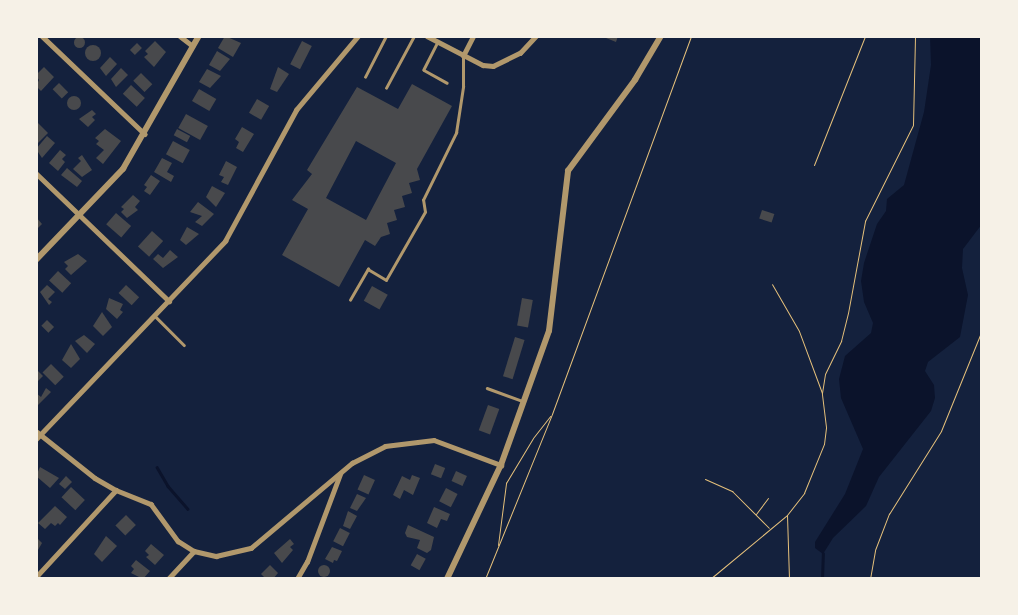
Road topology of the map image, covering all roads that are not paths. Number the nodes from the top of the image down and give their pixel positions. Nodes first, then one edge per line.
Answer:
1 (42, 36) edge
2 (180, 36) edge
3 (199, 36) edge
4 (358, 36) edge
5 (386, 36) edge
6 (414, 36) edge
7 (427, 36) edge
8 (473, 36) edge
9 (536, 36) edge
10 (661, 36) edge
11 (438, 42) junction
12 (193, 46) junction
13 (463, 56) junction
14 (365, 77) dead end
15 (447, 83) dead end
16 (386, 88) dead end
17 (145, 134) junction
18 (36, 173) edge
19 (79, 216) junction
20 (36, 260) edge
21 (169, 300) junction
22 (350, 300) dead end
23 (155, 316) junction
24 (184, 345) dead end
25 (487, 388) dead end
26 (524, 402) junction
27 (38, 435) edge
28 (500, 465) junction
29 (340, 473) junction
30 (116, 490) junction
31 (194, 551) junction
32 (36, 576) edge
33 (168, 579) edge
34 (297, 579) edge
35 (447, 579) edge

1 - 17 street
2 - 12 street
3 - 12 street
4 - 21 street
5 - 14 lane
6 - 16 lane
7 - 11 street
8 - 13 street
9 - 13 street
10 - 26 street
11 - 13 street
11 - 15 lane
12 - 17 street
13 - 22 lane
17 - 19 street
18 - 19 street
19 - 20 street
19 - 21 street
21 - 23 street
23 - 24 lane
23 - 27 street
25 - 26 lane
26 - 28 street
27 - 30 street
28 - 29 street
28 - 35 street
29 - 31 street
29 - 34 street
30 - 31 street
30 - 32 street
31 - 33 street

